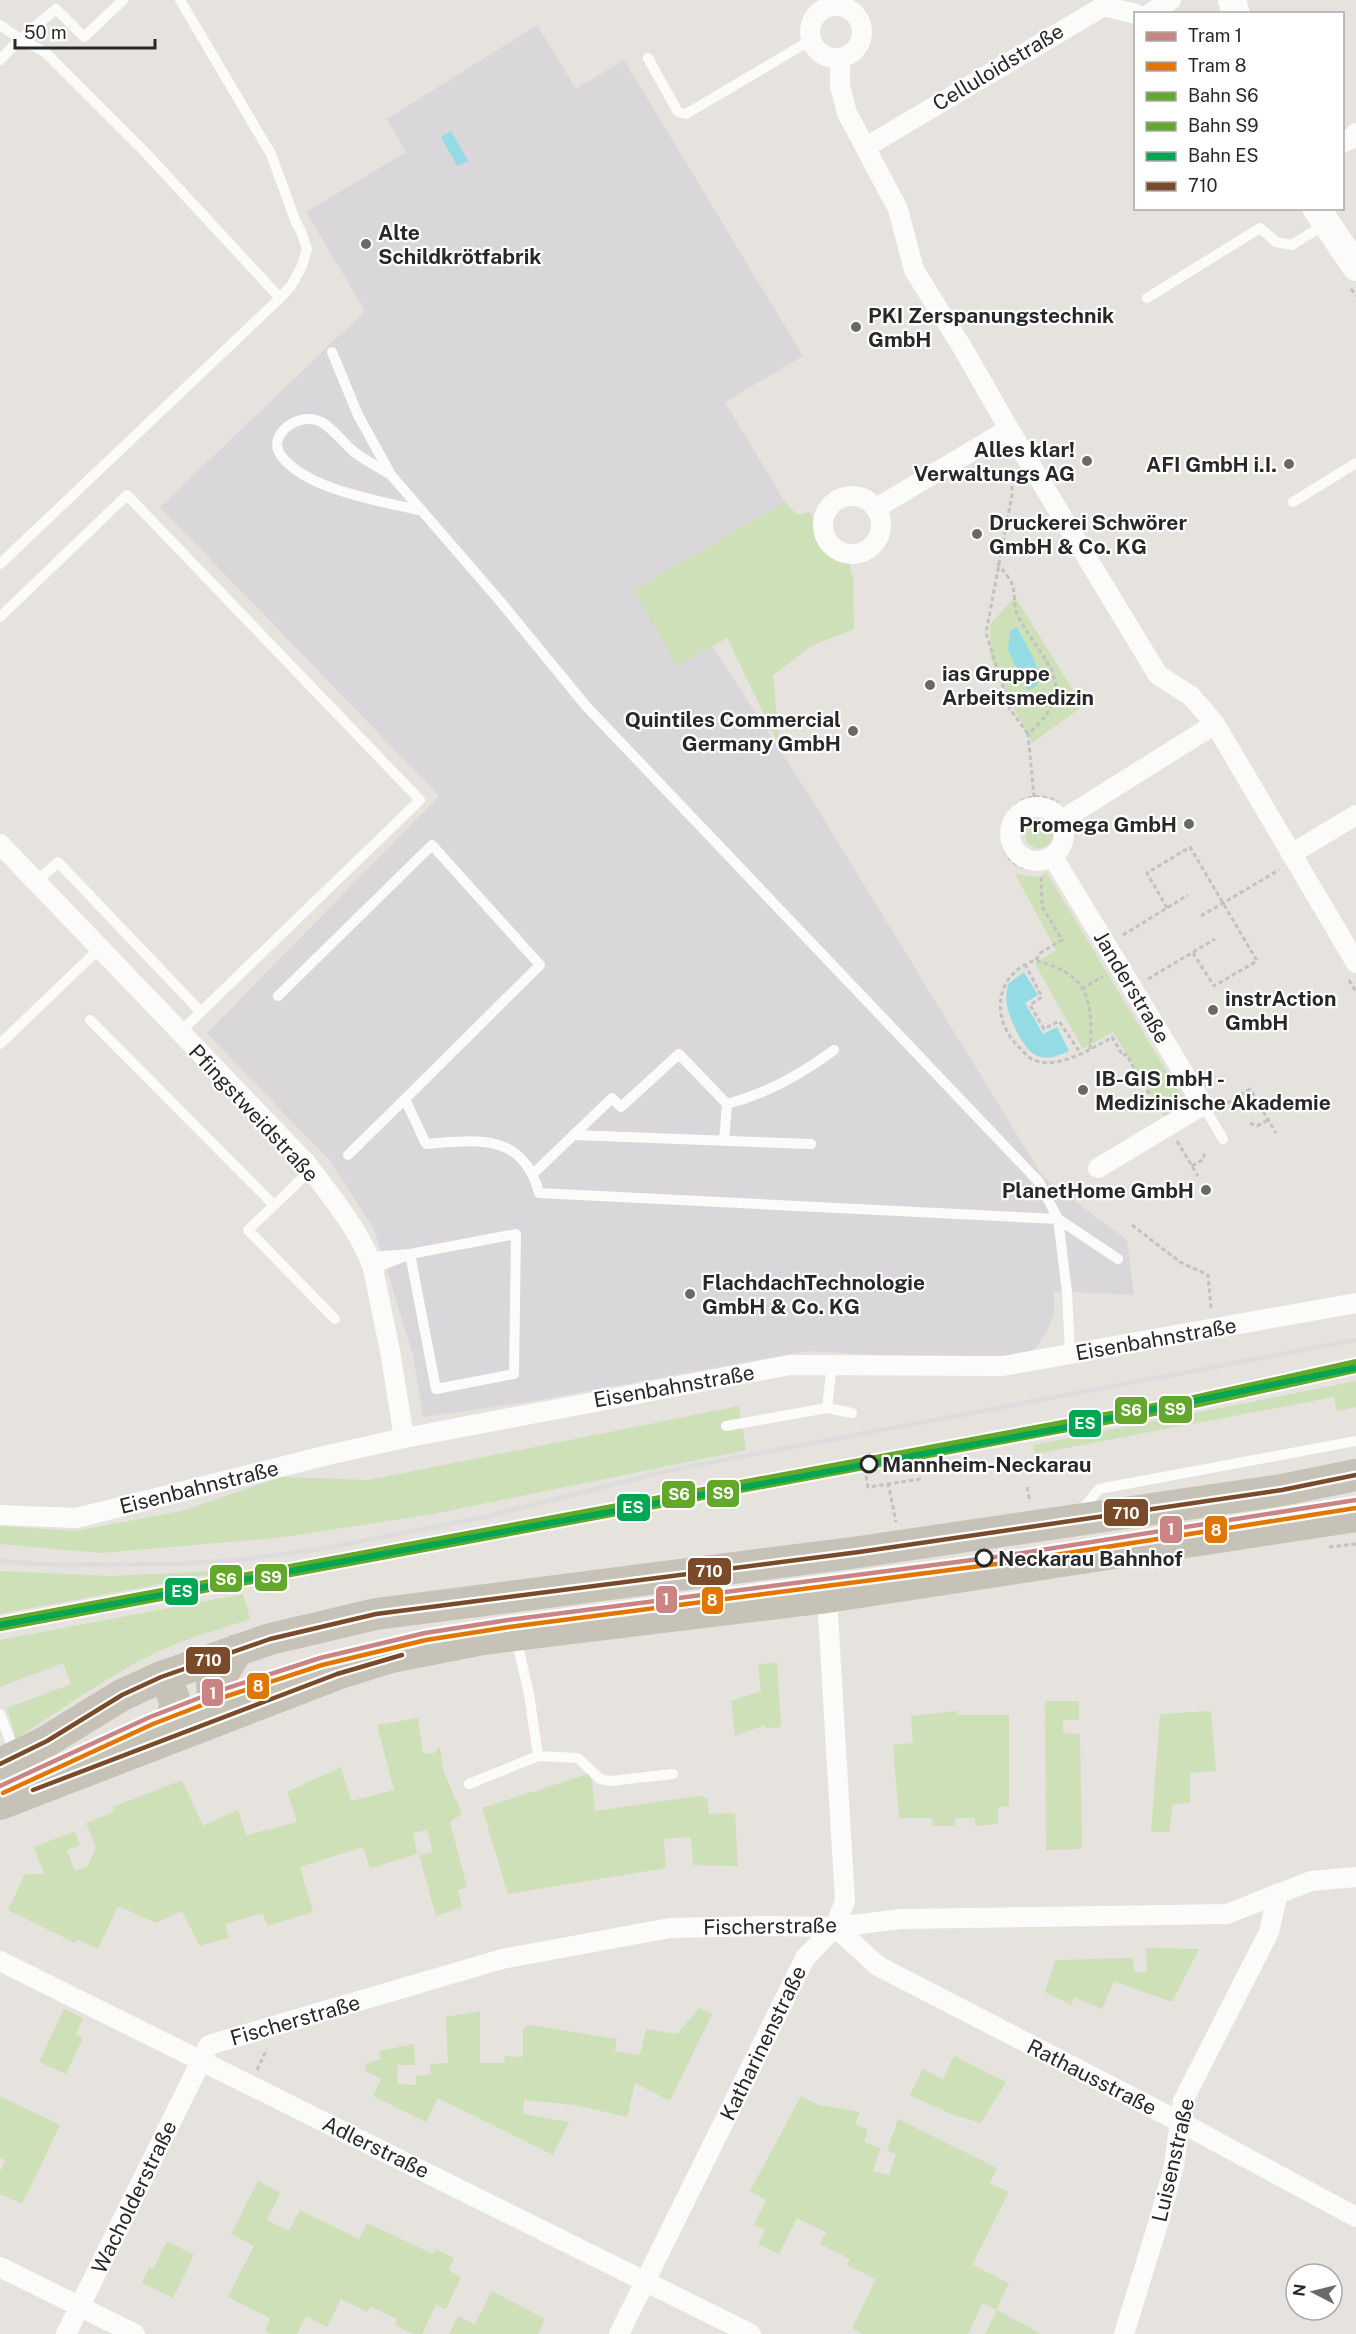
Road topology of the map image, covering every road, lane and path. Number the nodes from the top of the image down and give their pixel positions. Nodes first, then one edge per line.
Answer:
1 (123, 0) edge
2 (180, 0) edge
3 (1171, 0) edge
4 (1152, 12) edge
5 (1134, 14) edge
6 (0, 25) edge
7 (20, 39) junction
8 (811, 40) junction
9 (648, 58) dead end
10 (840, 58) junction
11 (0, 60) edge
12 (1356, 133) edge
13 (1344, 142) edge
14 (866, 147) junction
15 (1321, 216) edge
16 (1356, 267) edge
17 (280, 298) junction
18 (1147, 298) dead end
19 (332, 351) dead end
20 (1009, 429) junction
21 (1356, 463) edge
22 (1011, 471) dead end
23 (391, 475) junction
24 (1293, 502) dead end
25 (876, 508) dead end
26 (422, 511) junction
27 (0, 564) edge
28 (998, 564) junction
29 (0, 617) edge
30 (1215, 724) junction
31 (1028, 734) junction
32 (1034, 797) dead end
33 (1356, 815) edge
34 (1062, 820) junction
35 (0, 844) edge
36 (1286, 861) junction
37 (1047, 863) junction
38 (36, 882) junction
39 (1188, 895) dead end
40 (1222, 903) junction
41 (1167, 908) junction
42 (1201, 916) dead end
43 (1215, 939) dead end
44 (1107, 945) junction
45 (99, 949) junction
46 (1193, 953) junction
47 (1036, 960) junction
48 (1356, 963) edge
49 (1025, 964) junction
50 (1120, 965) junction
51 (1134, 988) junction
52 (1082, 989) junction
53 (278, 996) dead end
54 (201, 1012) junction
55 (90, 1020) dead end
56 (179, 1033) junction
57 (1, 1042) edge
58 (1090, 1049) junction
59 (834, 1050) dead end
60 (1080, 1054) junction
61 (405, 1099) junction
62 (727, 1104) junction
63 (1206, 1110) junction
64 (1268, 1120) junction
65 (1250, 1123) dead end
66 (1168, 1126) junction
67 (1276, 1133) dead end
68 (573, 1135) junction
69 (1223, 1139) dead end
70 (724, 1141) junction
71 (811, 1144) dead end
72 (1204, 1151) dead end
73 (348, 1155) dead end
74 (1192, 1166) junction
75 (1098, 1168) dead end
76 (311, 1170) junction
77 (534, 1173) junction
78 (1198, 1176) dead end
79 (274, 1205) junction
80 (1058, 1219) junction
81 (1132, 1225) dead end
82 (410, 1254) junction
83 (1118, 1258) dead end
84 (371, 1263) junction
85 (1356, 1303) edge
86 (335, 1319) dead end
87 (1214, 1329) junction
88 (1070, 1354) junction
89 (832, 1364) junction
90 (827, 1408) junction
91 (852, 1413) dead end
92 (726, 1426) dead end
93 (404, 1438) junction
94 (1356, 1441) edge
95 (1356, 1475) edge
96 (866, 1476) dead end
97 (921, 1479) dead end
98 (888, 1483) junction
99 (1027, 1487) dead end
100 (1031, 1507) dead end
101 (0, 1515) edge
102 (1356, 1516) edge
103 (1073, 1520) junction
104 (897, 1529) dead end
105 (827, 1597) junction
106 (515, 1635) junction
107 (237, 1650) junction
108 (161, 1677) junction
109 (0, 1714) edge
110 (230, 1714) junction
111 (149, 1744) junction
112 (538, 1756) junction
113 (8, 1760) edge
114 (673, 1774) dead end
115 (470, 1784) dead end
116 (0, 1804) edge
117 (1356, 1877) edge
118 (1278, 1893) junction
119 (835, 1927) junction
120 (0, 1961) edge
121 (278, 2025) junction
122 (201, 2061) junction
123 (249, 2085) junction
124 (1180, 2122) junction
125 (1356, 2217) edge
126 (0, 2267) edge
127 (645, 2281) junction
128 (80, 2307) junction
129 (66, 2334) edge
130 (135, 2334) edge
131 (620, 2334) edge
132 (751, 2334) edge
133 (1124, 2334) edge

1 - 7 lane
2 - 17 lane
3 - 4 street
5 - 14 street, Celluloidstraße
6 - 7 lane
7 - 11 lane
7 - 17 lane
8 - 9 lane
8 - 10 street
8 - 10 street
10 - 14 street
12 - 13 street
14 - 20 street
15 - 16 main road
15 - 18 lane
17 - 27 lane
19 - 23 lane
20 - 25 street
20 - 30 street
21 - 24 lane
22 - 28 path
23 - 26 lane
23 - 26 lane
26 - 80 lane
28 - 31 path
28 - 31 path
29 - 54 lane
30 - 34 street
30 - 36 street
31 - 32 path
33 - 36 street
34 - 37 street
34 - 37 street
35 - 38 street, Pfingstweidstraße
36 - 40 path
36 - 48 street
37 - 44 street, Janderstraße
37 - 47 path
38 - 45 street, Pfingstweidstraße
38 - 54 lane
39 - 41 path
40 - 41 path
40 - 42 path
40 - 46 path
41 - 44 path
43 - 46 path
44 - 50 street, Janderstraße
45 - 56 street, Pfingstweidstraße
45 - 57 lane
46 - 51 path
47 - 49 path
47 - 52 path
49 - 60 path
49 - 60 path
50 - 51 street, Janderstraße
50 - 52 path
51 - 63 street, Janderstraße
52 - 58 path
53 - 61 lane
54 - 56 lane
55 - 79 lane
56 - 76 street, Pfingstweidstraße
58 - 60 path
58 - 66 path
59 - 62 lane
61 - 73 lane
61 - 77 lane
62 - 68 lane
62 - 70 lane
63 - 64 path
63 - 66 street
63 - 69 lane
64 - 65 path
64 - 67 path
66 - 74 path
66 - 75 street
68 - 70 lane
68 - 77 lane
70 - 71 lane
72 - 74 path
74 - 78 path
76 - 79 lane
76 - 84 street, Pfingstweidstraße
77 - 80 lane
79 - 86 lane
80 - 83 lane
80 - 88 lane
81 - 87 path
82 - 82 lane
82 - 84 lane
84 - 93 street, Pfingstweidstraße
85 - 87 street, Eisenbahnstraße
87 - 88 street, Eisenbahnstraße
88 - 89 street, Eisenbahnstraße
89 - 90 lane
89 - 93 street, Eisenbahnstraße
90 - 91 lane
90 - 92 lane
93 - 101 street, Eisenbahnstraße
94 - 103 lane
95 - 103 main road
96 - 98 path
97 - 98 path
98 - 104 path
99 - 100 path
102 - 105 main road
103 - 107 main road
105 - 106 main road
105 - 119 street, Katharinenstraße
106 - 110 main road
106 - 112 lane
107 - 108 main road
107 - 110 main road
108 - 111 main road
108 - 113 main road
109 - 113 lane
110 - 111 main road
111 - 116 main road
112 - 114 lane
112 - 115 lane
117 - 118 street, Fischerstraße
118 - 119 street, Fischerstraße
118 - 124 street, Luisenstraße
119 - 121 street, Fischerstraße
119 - 124 street, Rathausstraße
119 - 127 street, Katharinenstraße
120 - 122 street, Adlerstraße
121 - 122 street, Fischerstraße
121 - 123 path
122 - 123 street, Adlerstraße
122 - 128 street, Wacholderstraße
123 - 127 street, Adlerstraße
124 - 125 street, Rathausstraße
124 - 133 street, Luisenstraße
126 - 128 street
127 - 131 street, Katharinenstraße
127 - 132 street, Adlerstraße
128 - 129 street, Wacholderstraße
128 - 130 street

